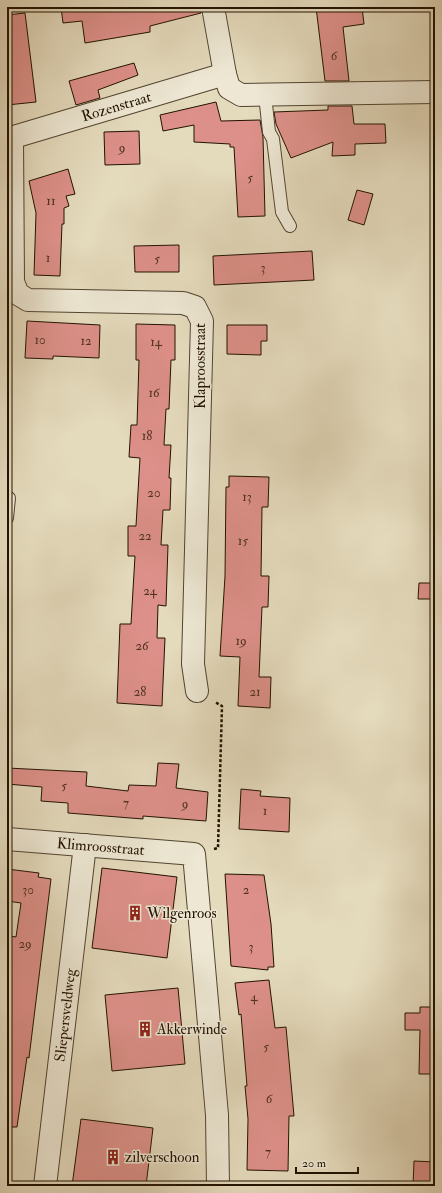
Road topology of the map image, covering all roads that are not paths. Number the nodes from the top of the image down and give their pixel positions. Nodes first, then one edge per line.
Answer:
1 (213, 7) edge
2 (225, 74) junction
3 (435, 92) edge
4 (265, 95) junction
5 (9, 138) edge
6 (290, 226) dead end
7 (7, 498) edge
8 (7, 518) edge
9 (197, 691) road end
10 (7, 839) edge
11 (85, 845) junction
12 (45, 1186) edge
13 (218, 1186) edge

1 - 2 street
2 - 4 street
2 - 5 street, Rozenstraat
3 - 4 street
4 - 6 lane
5 - 9 street, Klaproosstraat
7 - 8 lane
10 - 11 street, Klimroosstraat
11 - 12 street, Sliepersveldweg
11 - 13 street, Klimroosstraat

